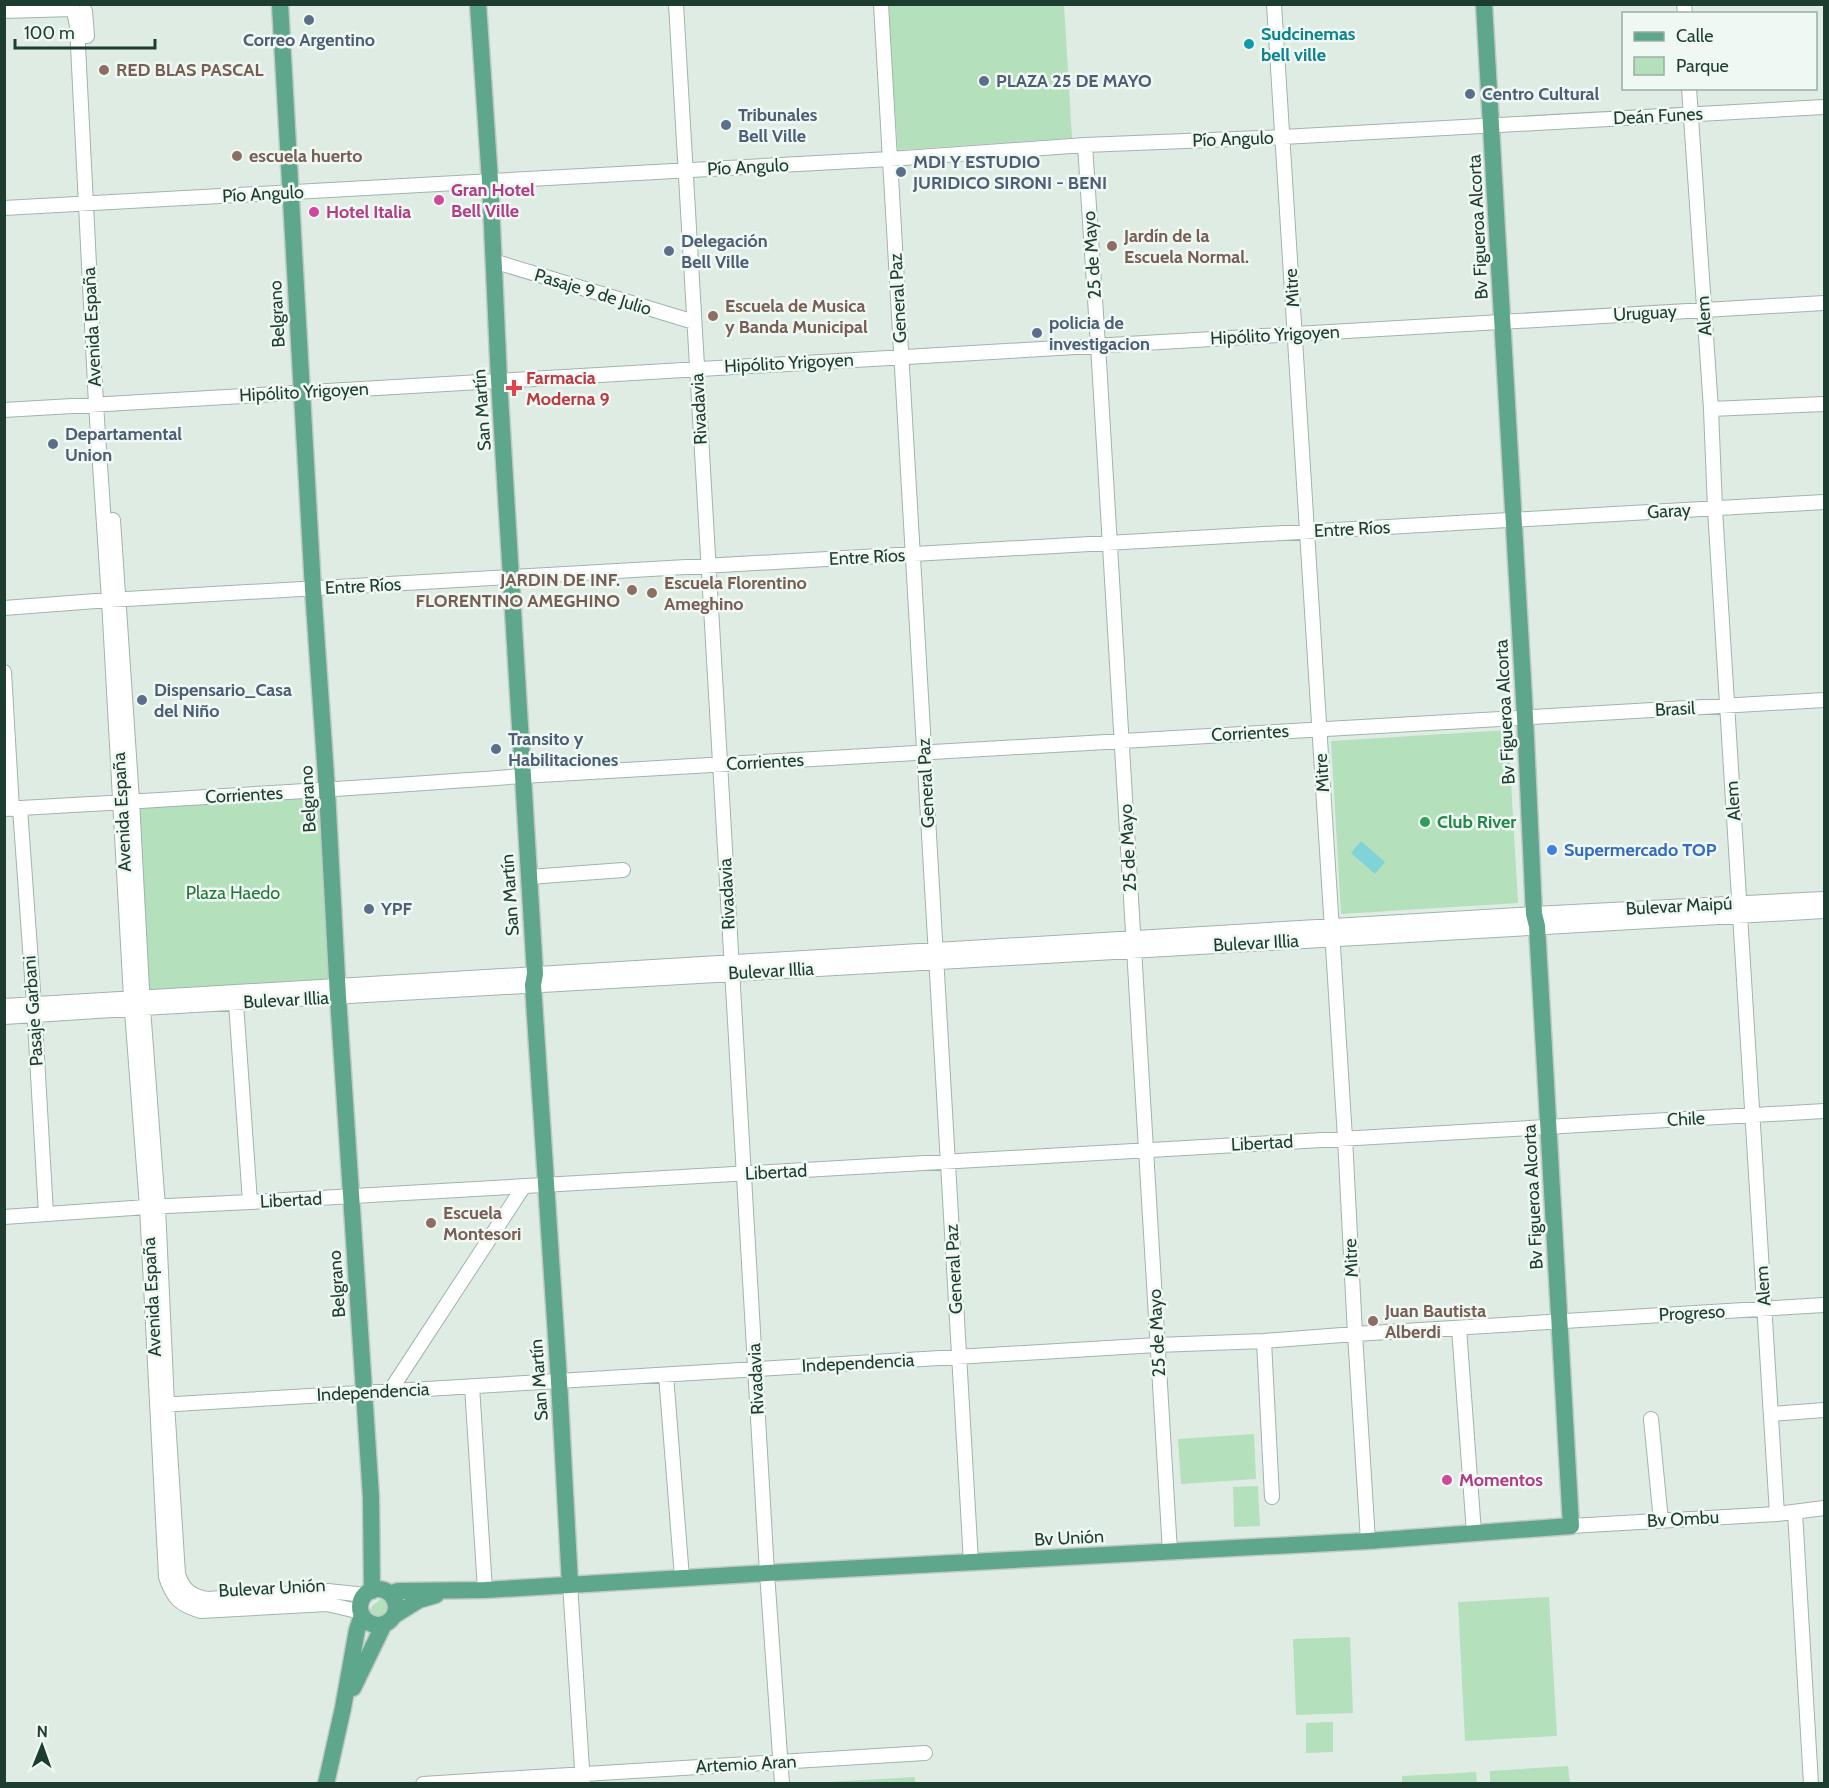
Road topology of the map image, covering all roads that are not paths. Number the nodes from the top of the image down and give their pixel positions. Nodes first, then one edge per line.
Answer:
1 (18, 4) edge
2 (280, 4) edge
3 (478, 4) edge
4 (676, 4) edge
5 (881, 4) edge
6 (1274, 4) edge
7 (1484, 4) edge
8 (4, 5) edge
9 (81, 7) edge
10 (4, 11) edge
11 (1689, 90) edge
12 (1824, 106) edge
13 (1691, 114) junction
14 (1491, 125) junction
15 (1283, 137) junction
16 (1084, 145) junction
17 (890, 159) junction
18 (685, 170) junction
19 (490, 181) junction
20 (290, 192) junction
21 (90, 203) junction
22 (4, 208) edge
23 (493, 261) junction
24 (1824, 303) edge
25 (1703, 310) junction
26 (1502, 321) junction
27 (694, 322) junction
28 (1295, 333) junction
29 (1098, 345) junction
30 (902, 356) junction
31 (697, 368) junction
32 (499, 380) junction
33 (301, 392) junction
34 (100, 404) junction
35 (1824, 404) edge
36 (1711, 409) junction
37 (4, 410) edge
38 (1824, 502) edge
39 (1715, 509) junction
40 (1513, 520) junction
41 (1307, 532) junction
42 (1110, 543) junction
43 (913, 554) junction
44 (708, 566) junction
45 (512, 577) junction
46 (313, 589) junction
47 (114, 600) junction
48 (4, 608) edge
49 (4, 672) edge
50 (1824, 700) edge
51 (1727, 706) junction
52 (1525, 717) junction
53 (1320, 729) junction
54 (1122, 741) junction
55 (925, 753) junction
56 (720, 764) junction
57 (522, 776) junction
58 (327, 791) junction
59 (127, 801) junction
60 (12, 809) edge
61 (622, 870) dead end
62 (529, 877) junction
63 (1824, 899) edge
64 (1740, 909) junction
65 (1824, 911) edge
66 (1535, 920) junction
67 (1332, 932) junction
68 (1134, 944) junction
69 (936, 956) junction
70 (732, 968) junction
71 (534, 980) junction
72 (338, 992) junction
73 (137, 1003) junction
74 (236, 1003) junction
75 (4, 1006) edge
76 (34, 1010) junction
77 (4, 1017) edge
78 (1824, 1111) edge
79 (1752, 1115) junction
80 (1548, 1127) junction
81 (1345, 1138) junction
82 (1146, 1150) junction
83 (948, 1162) junction
84 (744, 1174) junction
85 (545, 1185) junction
86 (524, 1186) junction
87 (350, 1196) junction
88 (250, 1202) junction
89 (153, 1207) junction
90 (46, 1214) junction
91 (4, 1217) edge
92 (1824, 1305) edge
93 (1764, 1309) junction
94 (1559, 1321) junction
95 (1460, 1328) junction
96 (1354, 1334) junction
97 (1264, 1341) junction
98 (1157, 1345) junction
99 (959, 1357) junction
100 (755, 1369) junction
101 (666, 1375) junction
102 (559, 1381) junction
103 (472, 1386) junction
104 (390, 1391) junction
105 (363, 1393) junction
106 (162, 1405) junction
107 (1824, 1410) edge
108 (1771, 1414) junction
109 (1651, 1419) dead end
110 (1272, 1497) dead end
111 (1824, 1508) edge
112 (1795, 1512) junction
113 (1777, 1514) junction
114 (1661, 1521) junction
115 (1571, 1526) junction
116 (1474, 1533) junction
117 (1368, 1541) junction
118 (1170, 1552) junction
119 (971, 1562) junction
120 (767, 1573) junction
121 (682, 1578) junction
122 (570, 1584) junction
123 (485, 1590) junction
124 (446, 1592) junction
125 (369, 1593) junction
126 (390, 1594) junction
127 (190, 1602) junction
128 (361, 1613) junction
129 (389, 1619) junction
130 (343, 1708) junction
131 (925, 1753) dead end
132 (780, 1762) junction
133 (582, 1779) edge
134 (326, 1784) edge
135 (423, 1784) edge
136 (782, 1784) edge
137 (1811, 1784) edge

1 - 8 street
2 - 20 main road, Belgrano
3 - 19 main road, San Martín
4 - 18 street, Rivadavia
5 - 17 street, General Paz
6 - 15 street, Mitre
7 - 14 main road, Bv Figueroa Alcorta
9 - 10 street
9 - 21 street, Avenida España
11 - 13 street, Alem
12 - 13 street, Deán Funes
13 - 14 street, Deán Funes
13 - 25 street, Alem
14 - 15 street, Pío Angulo
14 - 26 main road, Bv Figueroa Alcorta
15 - 16 street, Pío Angulo
15 - 28 street, Mitre
16 - 17 street, Pío Angulo
16 - 29 street, 25 de Mayo
17 - 18 street, Pío Angulo
17 - 30 street, General Paz
18 - 19 street, Pío Angulo
18 - 27 street, Rivadavia
19 - 20 street, Pío Angulo
19 - 23 main road, San Martín
20 - 21 street, Pío Angulo
20 - 33 main road, Belgrano
21 - 22 street, Pío Angulo
21 - 34 street, Avenida España
23 - 27 street, Pasaje 9 de Julio
23 - 32 main road, San Martín
24 - 25 street, Uruguay
25 - 26 street, Uruguay
25 - 36 street, Alem
26 - 28 street, Hipólito Yrigoyen
26 - 40 main road, Bv Figueroa Alcorta
27 - 31 street, Rivadavia
28 - 29 street, Hipólito Yrigoyen
28 - 41 street, Mitre
29 - 30 street, Hipólito Yrigoyen
29 - 42 street, 25 de Mayo
30 - 31 street, Hipólito Yrigoyen
30 - 43 street, General Paz
31 - 32 street, Hipólito Yrigoyen
31 - 44 street, Rivadavia
32 - 33 street, Hipólito Yrigoyen
32 - 45 main road, San Martín
33 - 34 street, Hipólito Yrigoyen
33 - 46 main road, Belgrano
34 - 37 street, Hipólito Yrigoyen
34 - 47 street, Avenida España
35 - 36 street
36 - 39 street, Alem
38 - 39 street, Garay
39 - 40 street, Garay
39 - 51 street, Alem
40 - 41 street, Entre Ríos
40 - 52 main road, Bv Figueroa Alcorta
41 - 42 street, Entre Ríos
41 - 53 street, Mitre
42 - 43 street, Entre Ríos
42 - 54 street, 25 de Mayo
43 - 44 street, Entre Ríos
43 - 55 street, General Paz
44 - 45 street, Entre Ríos
44 - 56 street, Rivadavia
45 - 46 street, Entre Ríos
45 - 57 main road, San Martín
46 - 47 street, Entre Ríos
46 - 58 main road, Belgrano
47 - 48 street, Entre Ríos
47 - 59 street, Avenida España
49 - 60 street, Pasaje Garbani
50 - 51 street, Brasil
51 - 52 street, Brasil
51 - 64 street, Alem
52 - 53 street, Corrientes
52 - 66 main road, Bv Figueroa Alcorta
53 - 54 street, Corrientes
53 - 67 street, Mitre
54 - 55 street, Corrientes
54 - 68 street, 25 de Mayo
55 - 56 street, Corrientes
55 - 69 street, General Paz
56 - 57 street, Corrientes
56 - 70 street, Rivadavia
57 - 58 street, Corrientes
57 - 62 main road, San Martín
58 - 59 street, Corrientes
58 - 72 main road, Belgrano
59 - 60 street, Corrientes
59 - 73 street, Avenida España
60 - 76 street, Pasaje Garbani
61 - 62 street
62 - 71 main road, San Martín
63 - 64 street, Bulevar Maipú
64 - 65 street, Bulevar Maipú
64 - 66 street, Bulevar Maipú
64 - 79 street, Alem
66 - 67 street, Bulevar Illia
66 - 80 main road, Bv Figueroa Alcorta
67 - 68 street, Bulevar Illia
67 - 81 street, Mitre
68 - 69 street, Bulevar Illia
68 - 82 street, 25 de Mayo
69 - 70 street, Bulevar Illia
69 - 83 street, General Paz
70 - 71 street, Bulevar Illia
70 - 84 street, Rivadavia
71 - 72 street, Bulevar Illia
71 - 85 main road, San Martín
72 - 73 street, Bulevar Illia
72 - 74 street, Bulevar Illia
72 - 87 main road, Belgrano
73 - 74 street, Bulevar Illia
73 - 76 street, Bulevar Illia
73 - 89 street, Avenida España
74 - 88 street
75 - 76 street, Bulevar Illia
76 - 77 street, Bulevar Illia
76 - 90 street, Pasaje Garbani
78 - 79 street, Chile
79 - 80 street, Chile
79 - 93 street, Alem
80 - 81 street, Libertad
80 - 94 main road, Bv Figueroa Alcorta
81 - 82 street, Libertad
81 - 96 street, Mitre
82 - 83 street, Libertad
82 - 98 street, 25 de Mayo
83 - 84 street, Libertad
83 - 99 street, General Paz
84 - 85 street, Libertad
84 - 100 street, Rivadavia
85 - 86 street, Libertad
85 - 102 main road, San Martín
86 - 87 street, Libertad
86 - 104 street
87 - 88 street, Libertad
87 - 105 main road, Belgrano
88 - 89 street, Libertad
89 - 90 street, Libertad
89 - 106 street, Avenida España
90 - 91 street, Libertad
92 - 93 street, Progreso
93 - 94 street, Progreso
93 - 108 street, Alem
94 - 95 street, Independencia
94 - 115 main road, Bv Figueroa Alcorta
95 - 96 street, Independencia
95 - 116 street
96 - 97 street, Independencia
96 - 117 street, Mitre
97 - 98 street, Independencia
97 - 110 street
98 - 99 street, Independencia
98 - 118 street, 25 de Mayo
99 - 100 street, Independencia
99 - 119 street, General Paz
100 - 101 street, Independencia
100 - 120 street, Rivadavia
101 - 102 street, Independencia
101 - 121 street
102 - 103 street, Independencia
102 - 122 main road, San Martín
103 - 104 street, Independencia
103 - 123 street
104 - 105 street, Independencia
105 - 106 street, Independencia
105 - 125 main road, Belgrano
106 - 127 street, Avenida España
107 - 108 street
108 - 113 street, Alem
109 - 114 street
111 - 112 street, Bv Ombu
112 - 113 street, Bv Ombu
112 - 137 street
113 - 114 street, Bv Ombu
114 - 115 street, Bv Ombu
115 - 116 main road, Bv Unión
116 - 117 main road, Bv Unión
117 - 118 main road, Bv Unión
118 - 119 main road, Bv Unión
119 - 120 main road, Bv Unión
120 - 121 main road, Bv Unión
120 - 132 street, Rivadavia
121 - 122 main road, Bv Unión
122 - 123 main road
122 - 133 street, San Martín
123 - 124 main road
124 - 126 main road
124 - 129 main road
125 - 126 main road
125 - 127 street, Bulevar Unión
125 - 128 main road
126 - 129 main road
127 - 128 street, Bulevar Unión
128 - 129 main road
128 - 130 main road
129 - 130 main road
130 - 134 main road
131 - 132 street, Artemio Aran
132 - 133 street, Artemio Aran
132 - 136 street, Rivadavia
133 - 135 street, Artemio Aran

